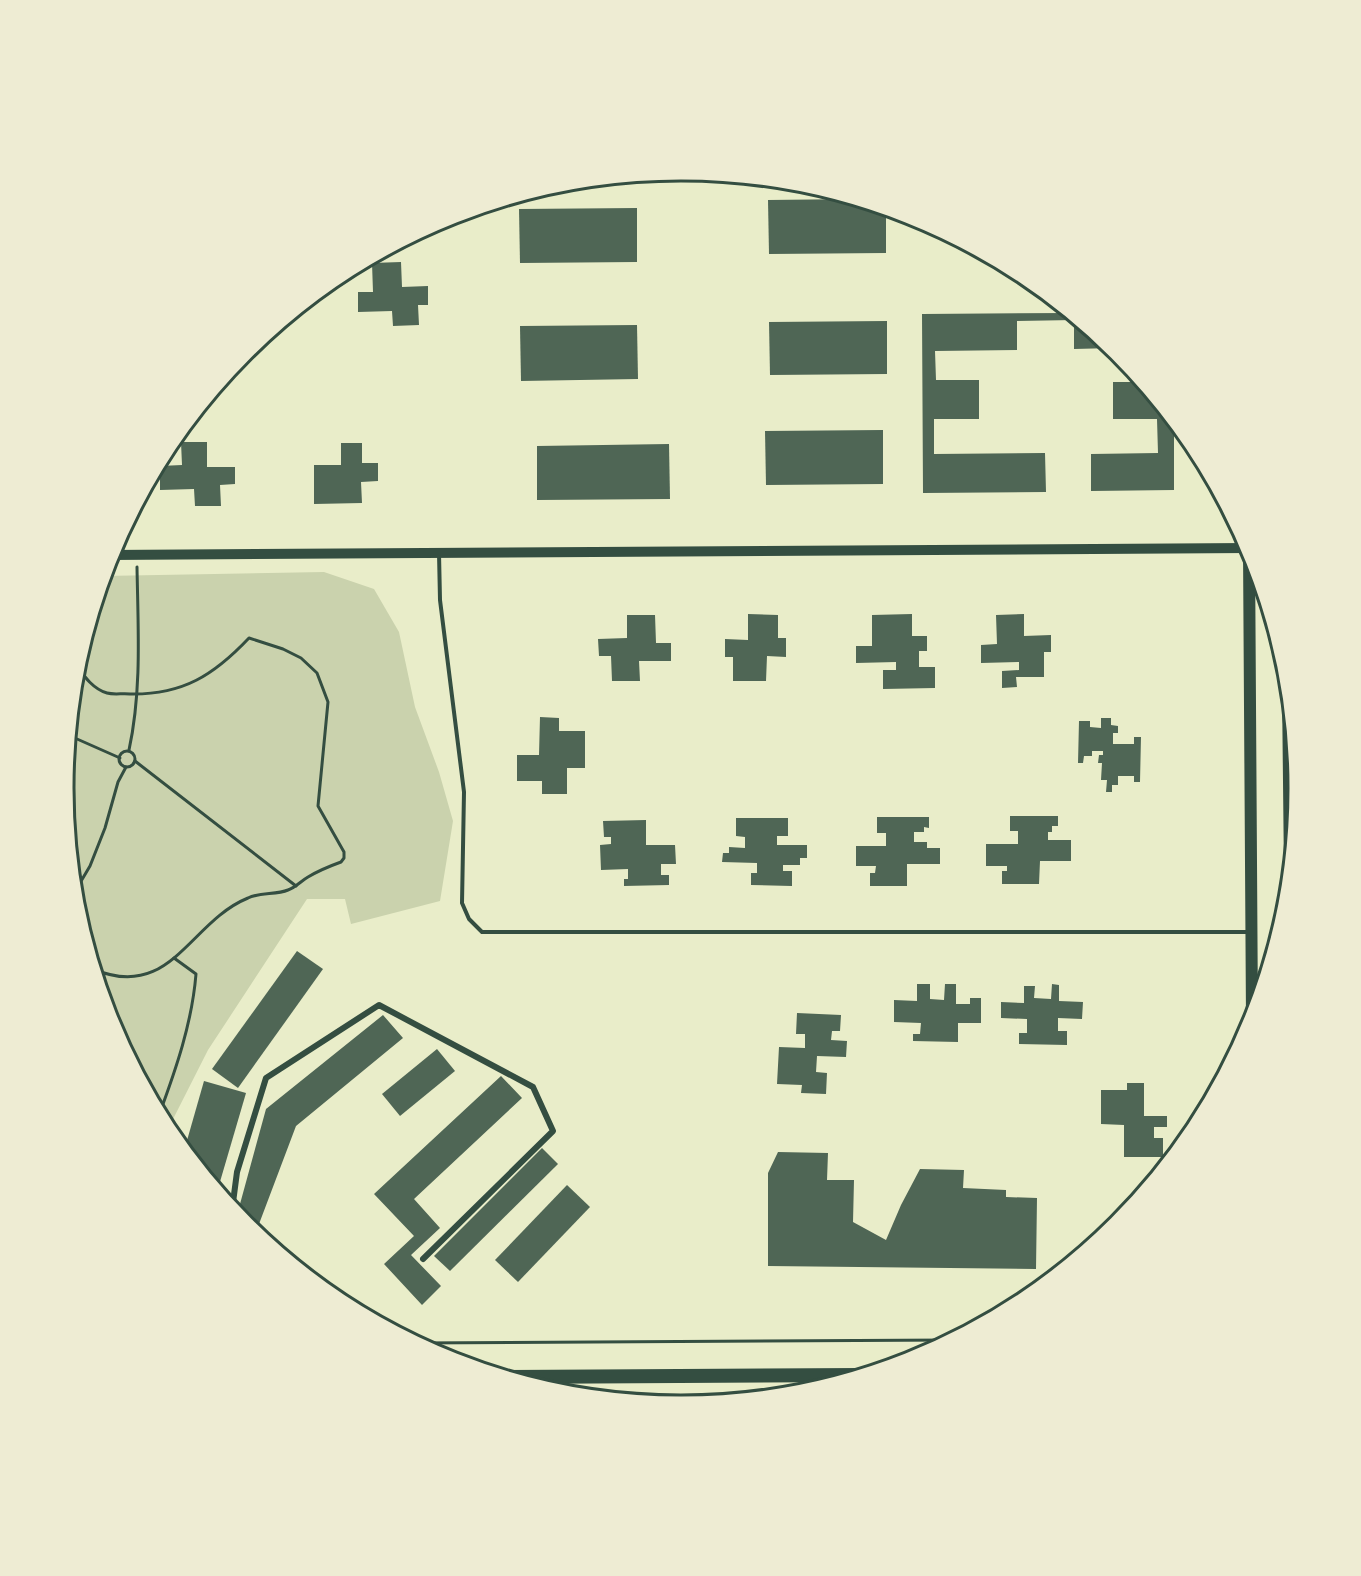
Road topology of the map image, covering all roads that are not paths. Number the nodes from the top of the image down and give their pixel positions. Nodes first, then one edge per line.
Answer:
1 (1237, 548) edge
2 (439, 553) junction
3 (121, 555) edge
4 (1249, 578) edge
5 (1252, 932) junction
6 (1252, 991) edge
7 (234, 1198) edge
8 (423, 1259) dead end
9 (833, 1375) edge
10 (535, 1377) edge

1 - 2 street
2 - 3 street
2 - 5 lane
4 - 5 main road
5 - 6 main road
7 - 8 street
9 - 10 highway

